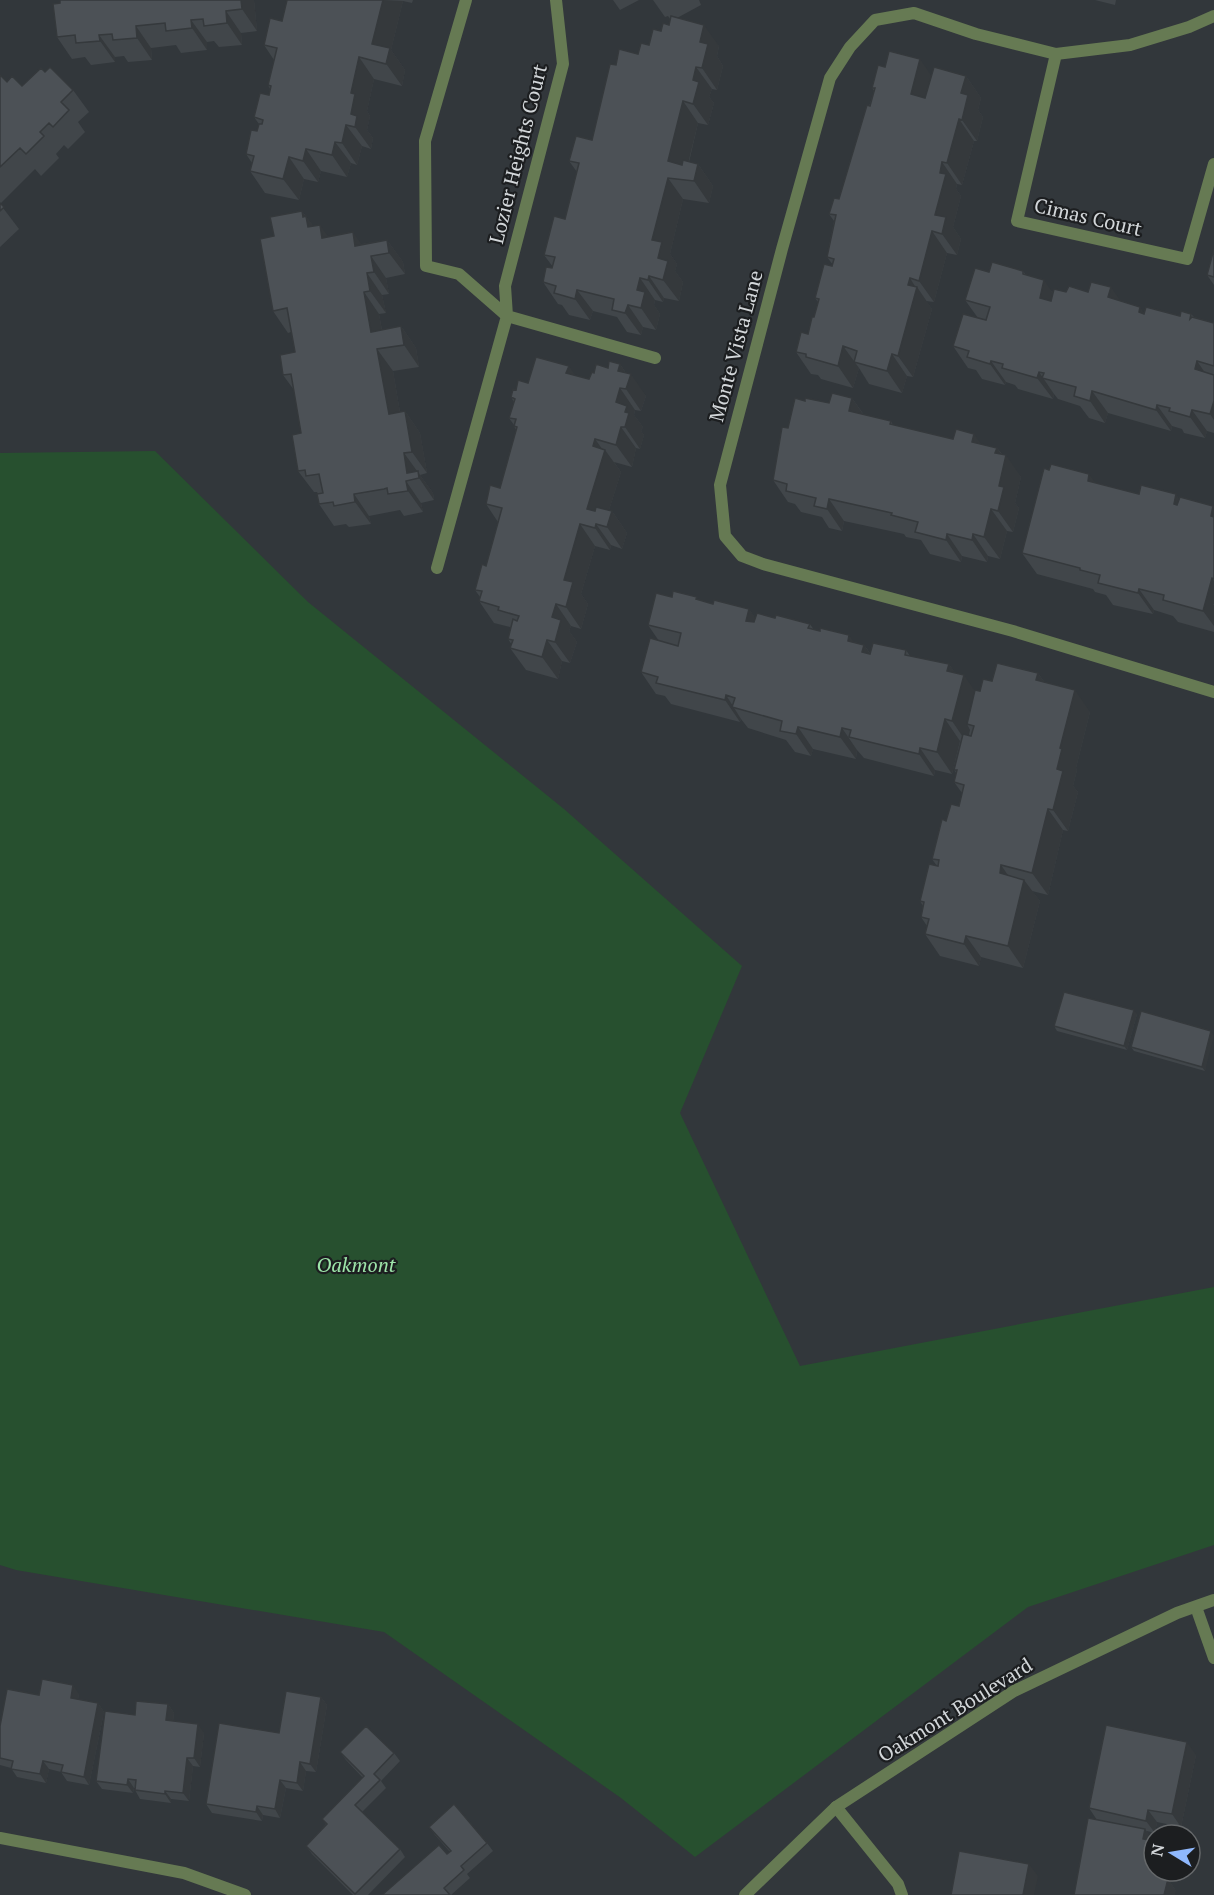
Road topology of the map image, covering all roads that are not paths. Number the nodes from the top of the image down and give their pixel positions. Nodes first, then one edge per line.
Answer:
1 (466, 0) edge
2 (556, 0) edge
3 (1214, 16) edge
4 (1056, 54) junction
5 (1214, 164) edge
6 (507, 316) junction
7 (656, 358) dead end
8 (437, 568) dead end
9 (1214, 692) edge
10 (1214, 1600) edge
11 (1196, 1607) junction
12 (1214, 1658) edge
13 (836, 1808) junction
14 (0, 1838) edge
15 (245, 1895) edge
16 (745, 1895) edge
17 (902, 1895) edge

1 - 6 street
2 - 6 street, Lozier Heights Court
3 - 4 street, Monte Vista Lane
4 - 5 street, Cimas Court
4 - 9 street, Monte Vista Lane
6 - 7 street
6 - 8 street, Lozier Heights Court
10 - 11 street, Oakmont Boulevard
11 - 12 street
11 - 13 street, Oakmont Boulevard
13 - 16 street, Oakmont Boulevard
13 - 17 street
14 - 15 street

